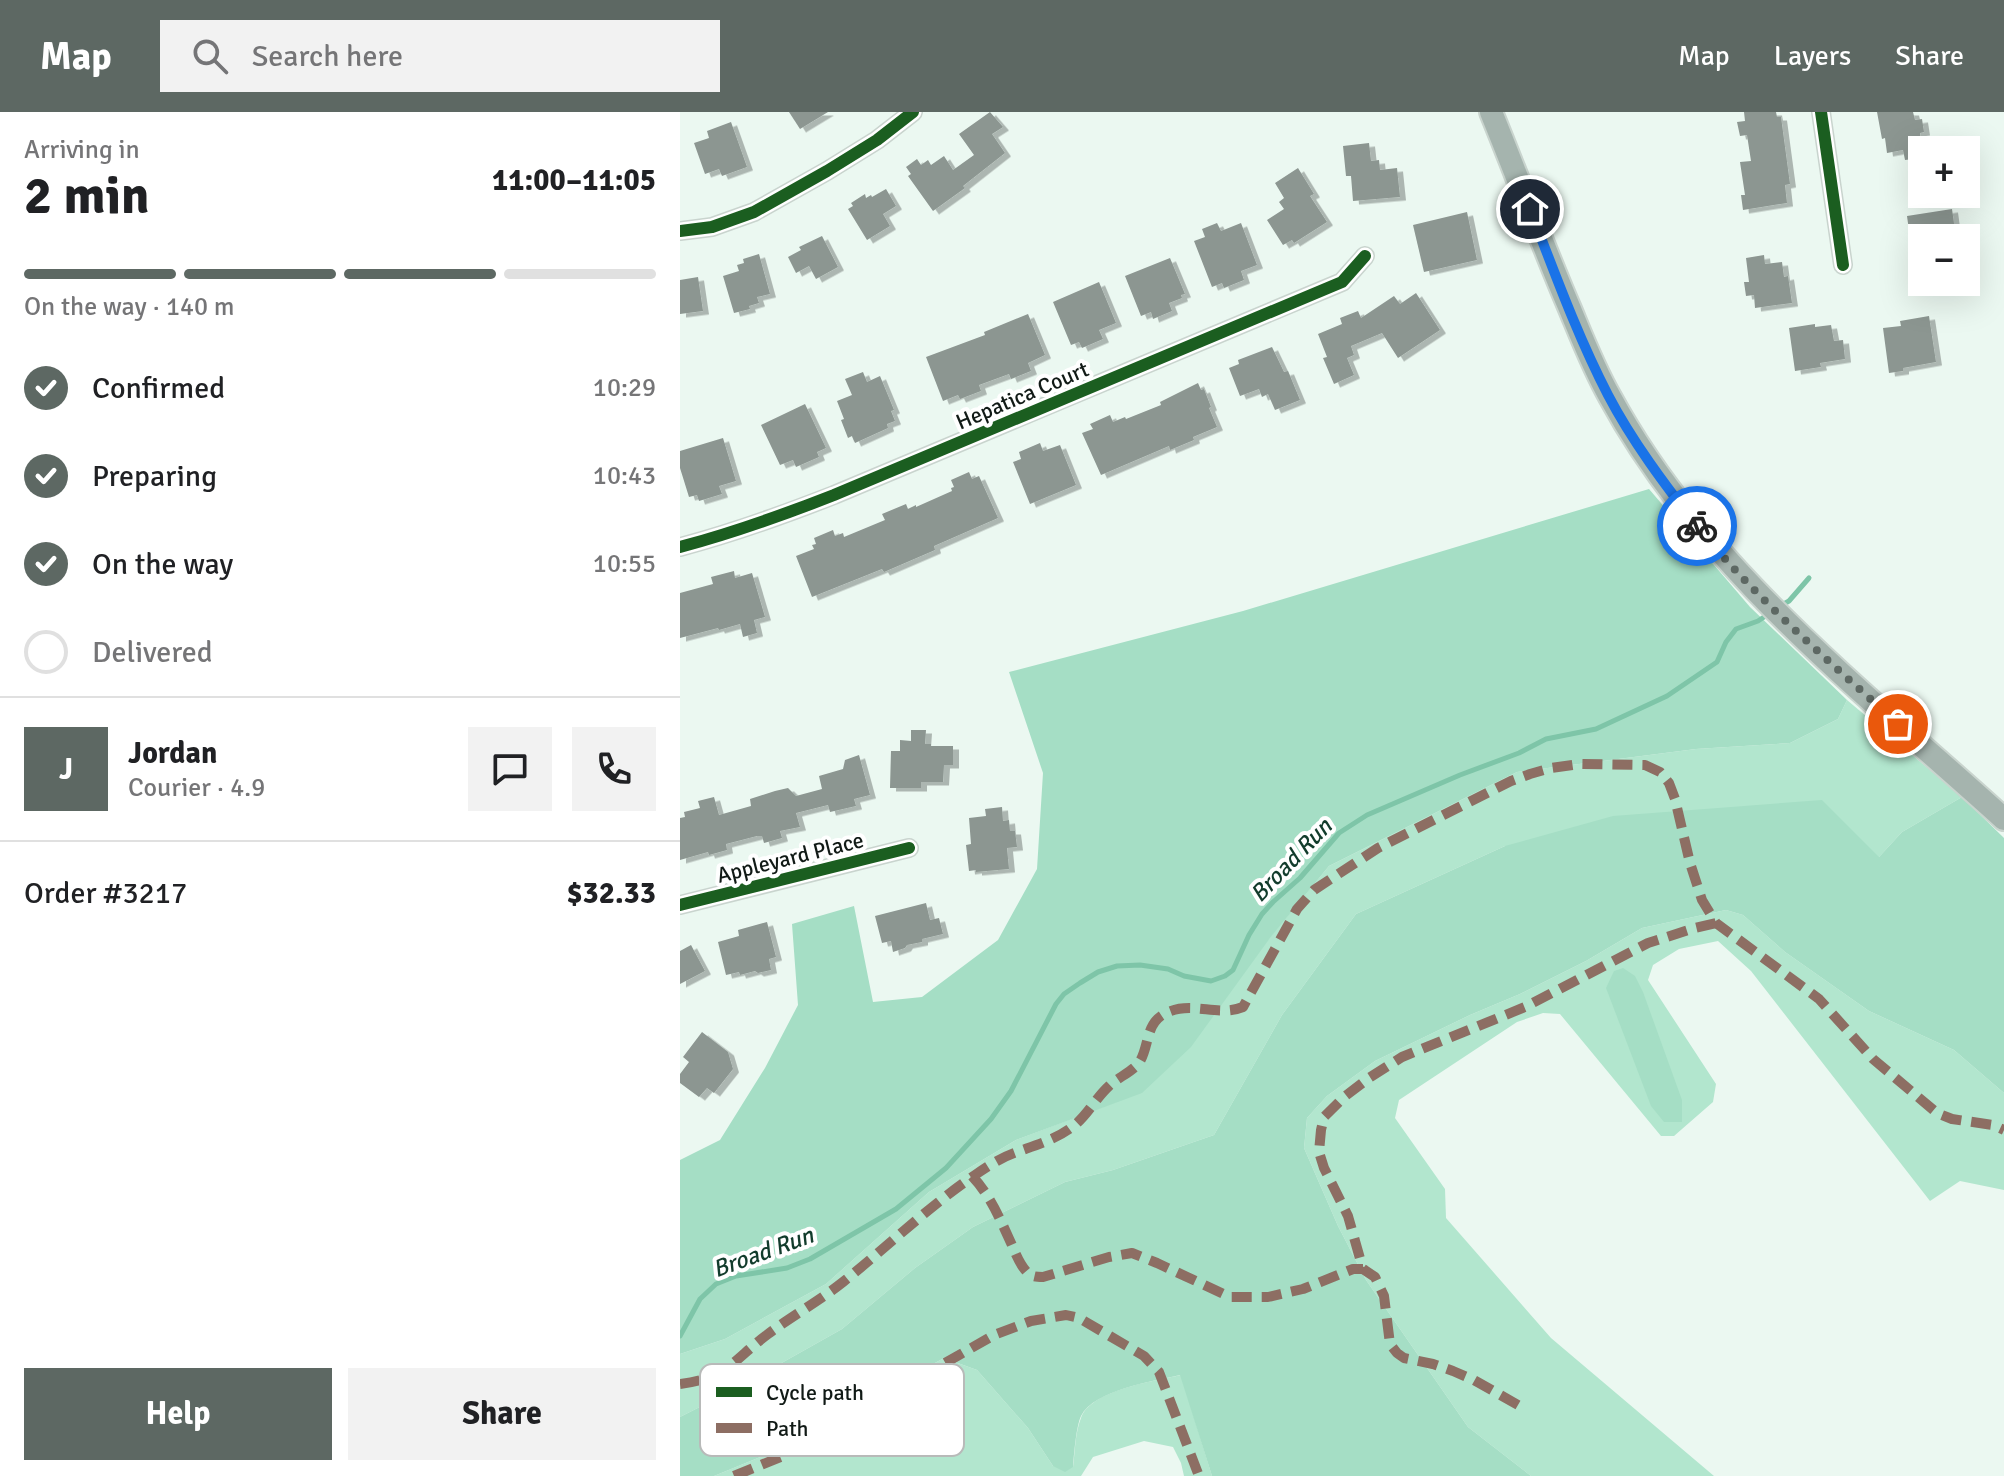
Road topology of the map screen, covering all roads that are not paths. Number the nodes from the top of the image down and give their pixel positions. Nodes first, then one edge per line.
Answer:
1 (913, 112) edge
2 (1491, 112) edge
3 (1821, 112) edge
4 (680, 231) edge
5 (1365, 256) dead end
6 (1843, 265) dead end
7 (680, 547) edge
8 (2004, 819) edge
9 (909, 848) dead end
10 (680, 905) edge

1 - 4 street
2 - 8 main road
3 - 6 street
5 - 7 street, Hepatica Court
9 - 10 street, Appleyard Place

